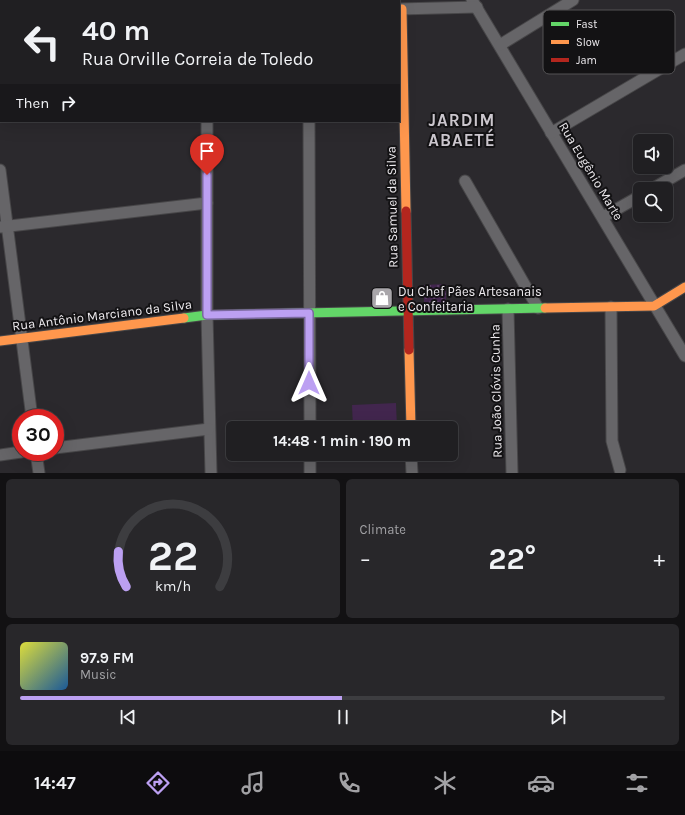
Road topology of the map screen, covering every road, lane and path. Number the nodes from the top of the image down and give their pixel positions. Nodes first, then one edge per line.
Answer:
1 (573, 0) edge
2 (474, 4) edge
3 (401, 9) edge
4 (557, 10) edge
5 (543, 18) edge
6 (500, 45) junction
7 (685, 54) edge
8 (675, 60) edge
9 (651, 74) edge
10 (207, 122) edge
11 (309, 122) edge
12 (551, 133) junction
13 (0, 170) edge
14 (685, 170) edge
15 (465, 181) dead end
16 (664, 182) edge
17 (633, 200) edge
18 (207, 203) junction
19 (603, 217) junction
20 (4, 226) edge
21 (685, 288) edge
22 (654, 306) junction
23 (611, 307) junction
24 (538, 308) junction
25 (508, 309) junction
26 (408, 311) junction
27 (309, 313) junction
28 (207, 315) junction
29 (21, 338) junction
30 (0, 341) edge
31 (685, 356) edge
32 (31, 409) edge
33 (310, 421) edge
34 (411, 421) edge
35 (209, 429) junction
36 (64, 447) edge
37 (12, 453) edge
38 (0, 455) edge
39 (37, 461) edge
40 (310, 461) edge
41 (411, 461) edge
42 (620, 470) dead end
43 (38, 473) edge
44 (211, 473) edge
45 (310, 473) edge
46 (412, 473) edge
47 (512, 473) edge

1 - 4 street
2 - 3 street
2 - 6 street, Rua Eugênio Marte
3 - 26 street, Rua Samuel da Silva
5 - 6 street
6 - 12 street, Rua Eugênio Marte
7 - 8 street
9 - 12 street
10 - 18 street
11 - 27 street
12 - 19 street, Rua Eugênio Marte
13 - 20 street
14 - 16 street
15 - 24 street
17 - 19 street
18 - 20 street
18 - 28 street
19 - 22 street, Rua Eugênio Marte
20 - 29 street
21 - 22 street
22 - 23 street, Rua Antônio Marciano da Silva
22 - 31 street, Rua Eugênio Marte
23 - 24 street, Rua Antônio Marciano da Silva
23 - 42 street
24 - 25 street, Rua Antônio Marciano da Silva
25 - 26 street, Rua Antônio Marciano da Silva
25 - 47 street, Rua João Clóvis Cunha
26 - 27 street, Rua Antônio Marciano da Silva
26 - 34 street, Rua Samuel da Silva
27 - 28 street, Rua Antônio Marciano da Silva
27 - 33 street
28 - 29 street, Rua Antônio Marciano da Silva
28 - 35 street
29 - 30 street, Rua Antônio Marciano da Silva
29 - 32 street
35 - 36 street
35 - 44 street
37 - 38 street
39 - 43 street
40 - 45 street
41 - 46 street

